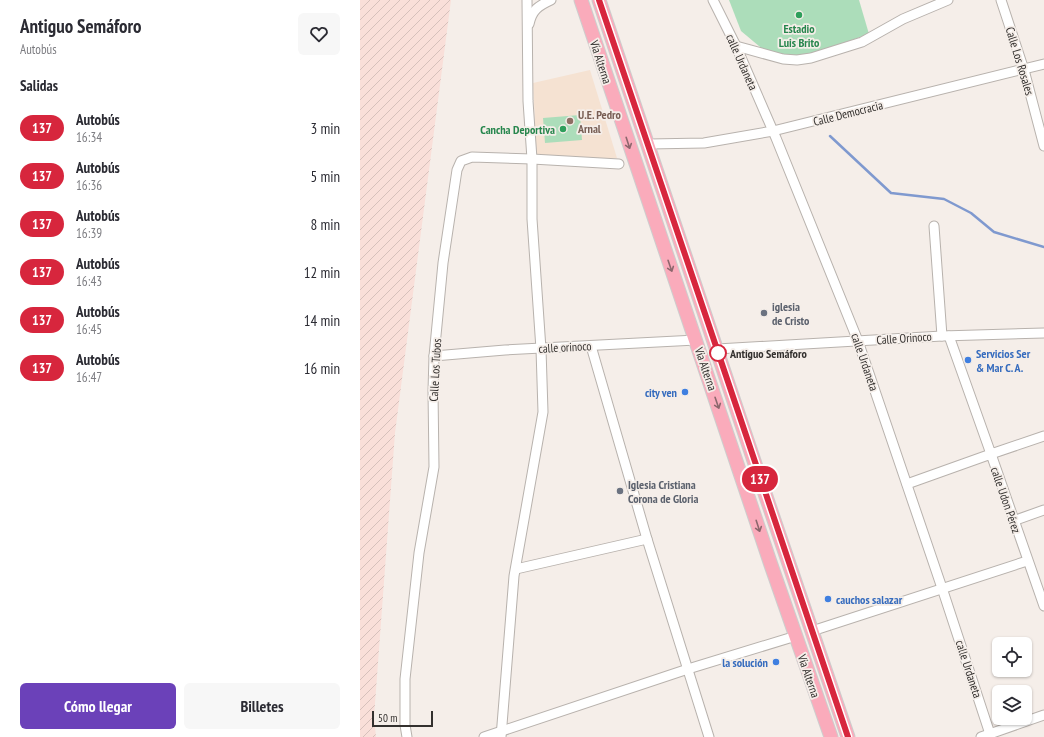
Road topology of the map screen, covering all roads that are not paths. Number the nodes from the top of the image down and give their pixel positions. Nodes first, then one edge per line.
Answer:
1 (526, 0) edge
2 (551, 0) edge
3 (581, 0) edge
4 (599, 0) edge
5 (713, 0) edge
6 (948, 0) edge
7 (1001, 0) edge
8 (527, 35) junction
9 (736, 46) junction
10 (1044, 64) edge
11 (1024, 70) junction
12 (773, 131) junction
13 (649, 144) junction
14 (1044, 146) edge
15 (532, 159) junction
16 (619, 164) dead end
17 (934, 226) dead end
18 (1044, 333) edge
19 (945, 336) junction
20 (696, 340) junction
21 (858, 341) junction
22 (591, 346) junction
23 (541, 349) junction
24 (717, 349) junction
25 (434, 356) junction
26 (1044, 436) edge
27 (990, 454) junction
28 (907, 484) junction
29 (1044, 510) edge
30 (1013, 521) junction
31 (648, 539) junction
32 (1027, 561) junction
33 (516, 569) junction
34 (942, 588) junction
35 (1044, 606) edge
36 (812, 631) junction
37 (796, 636) junction
38 (688, 670) junction
39 (1044, 715) edge
40 (501, 734) edge
41 (990, 734) junction
42 (407, 737) edge
43 (484, 737) edge
44 (709, 737) edge
45 (831, 737) edge
46 (848, 737) edge
47 (981, 737) edge

1 - 8 street
2 - 8 street
3 -> 20 highway, Vía Alterna
4 - 13 highway, Vía Alterna
5 - 9 street, calle Urdaneta
6 - 9 street
7 - 11 street, Calle Los Rosales
8 - 15 street
9 - 12 street, calle Urdaneta
10 - 11 street, Calle Democracia
11 - 12 street, Calle Democracia
11 - 14 street, Calle Los Rosales
12 - 13 street, Calle Democracia
12 - 21 street, calle Urdaneta
13 - 24 highway, Vía Alterna
15 - 16 street, Calle Los Tubos
15 - 23 street
15 - 25 street, Calle Los Tubos
17 - 19 street
18 - 19 street, Calle Orinoco
19 - 21 street, Calle Orinoco
19 - 27 street
20 - 22 street, calle orinoco
20 -> 37 highway, Vía Alterna
21 - 24 street, Calle Orinoco
21 - 28 street, calle Urdaneta
22 - 23 street, calle orinoco
22 - 31 street
23 - 25 street, calle orinoco
23 - 33 street
24 - 36 highway, Vía Alterna
25 - 42 street, Calle Los Tubos
26 - 27 street
27 - 28 street, calle Udon Pérez
27 - 30 street, calle Udon Pérez
28 - 34 street, calle Urdaneta
29 - 30 street
30 - 32 street, calle Udon Pérez
31 - 33 street
31 - 38 street
32 - 34 street
32 - 35 street, calle Udon Pérez
33 - 40 street
34 - 36 street
34 - 41 street, calle Urdaneta
36 - 46 highway, Vía Alterna
37 - 38 street
37 - 45 highway, Vía Alterna
38 - 40 street
38 - 44 street
39 - 41 street
40 - 43 street
41 - 47 street

